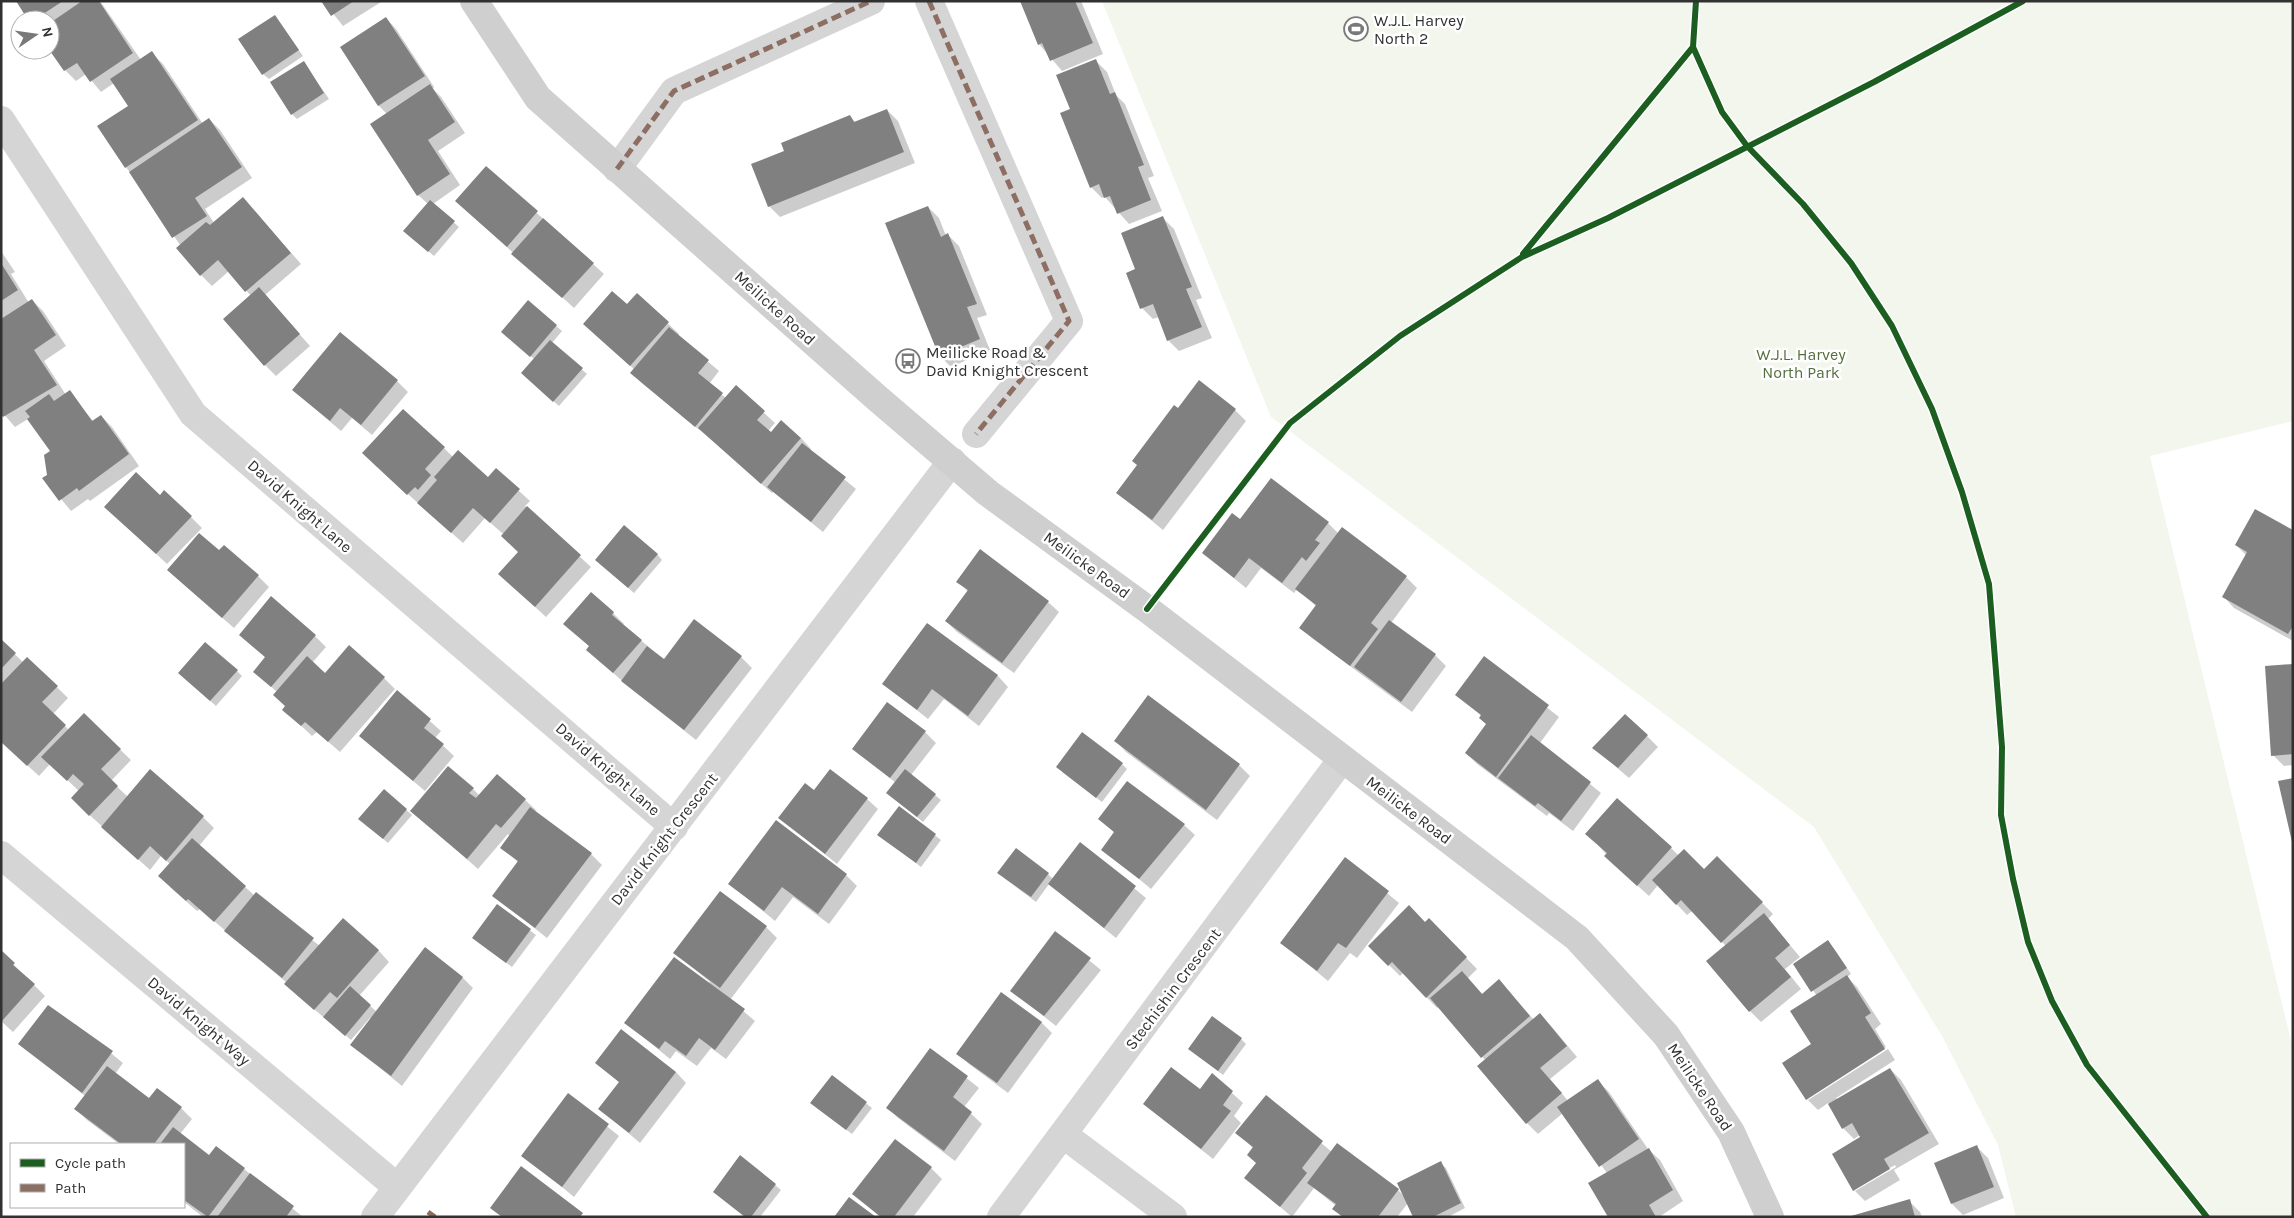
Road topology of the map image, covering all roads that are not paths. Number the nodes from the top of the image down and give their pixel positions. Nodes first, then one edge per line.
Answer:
1 (474, 1) edge
2 (871, 1) edge
3 (929, 1) edge
4 (1, 120) edge
5 (618, 169) junction
6 (976, 434) dead end
7 (952, 461) junction
8 (1342, 759) junction
9 (674, 826) junction
10 (1, 855) edge
11 (1064, 1135) junction
12 (397, 1187) junction
13 (375, 1217) edge
14 (1001, 1217) edge
15 (1173, 1217) edge
16 (1770, 1217) edge

1 - 5 street, Meilicke Road
2 - 5 street
3 - 6 street
4 - 9 street, David Knight Lane
5 - 7 street, Meilicke Road
7 - 8 street, Meilicke Road
7 - 9 street, David Knight Crescent
8 - 11 street, Stechishin Crescent
8 - 16 street, Meilicke Road
9 - 12 street, David Knight Crescent
10 - 12 street, David Knight Way
11 - 14 street, Stechishin Crescent
11 - 15 street
12 - 13 street, David Knight Crescent

